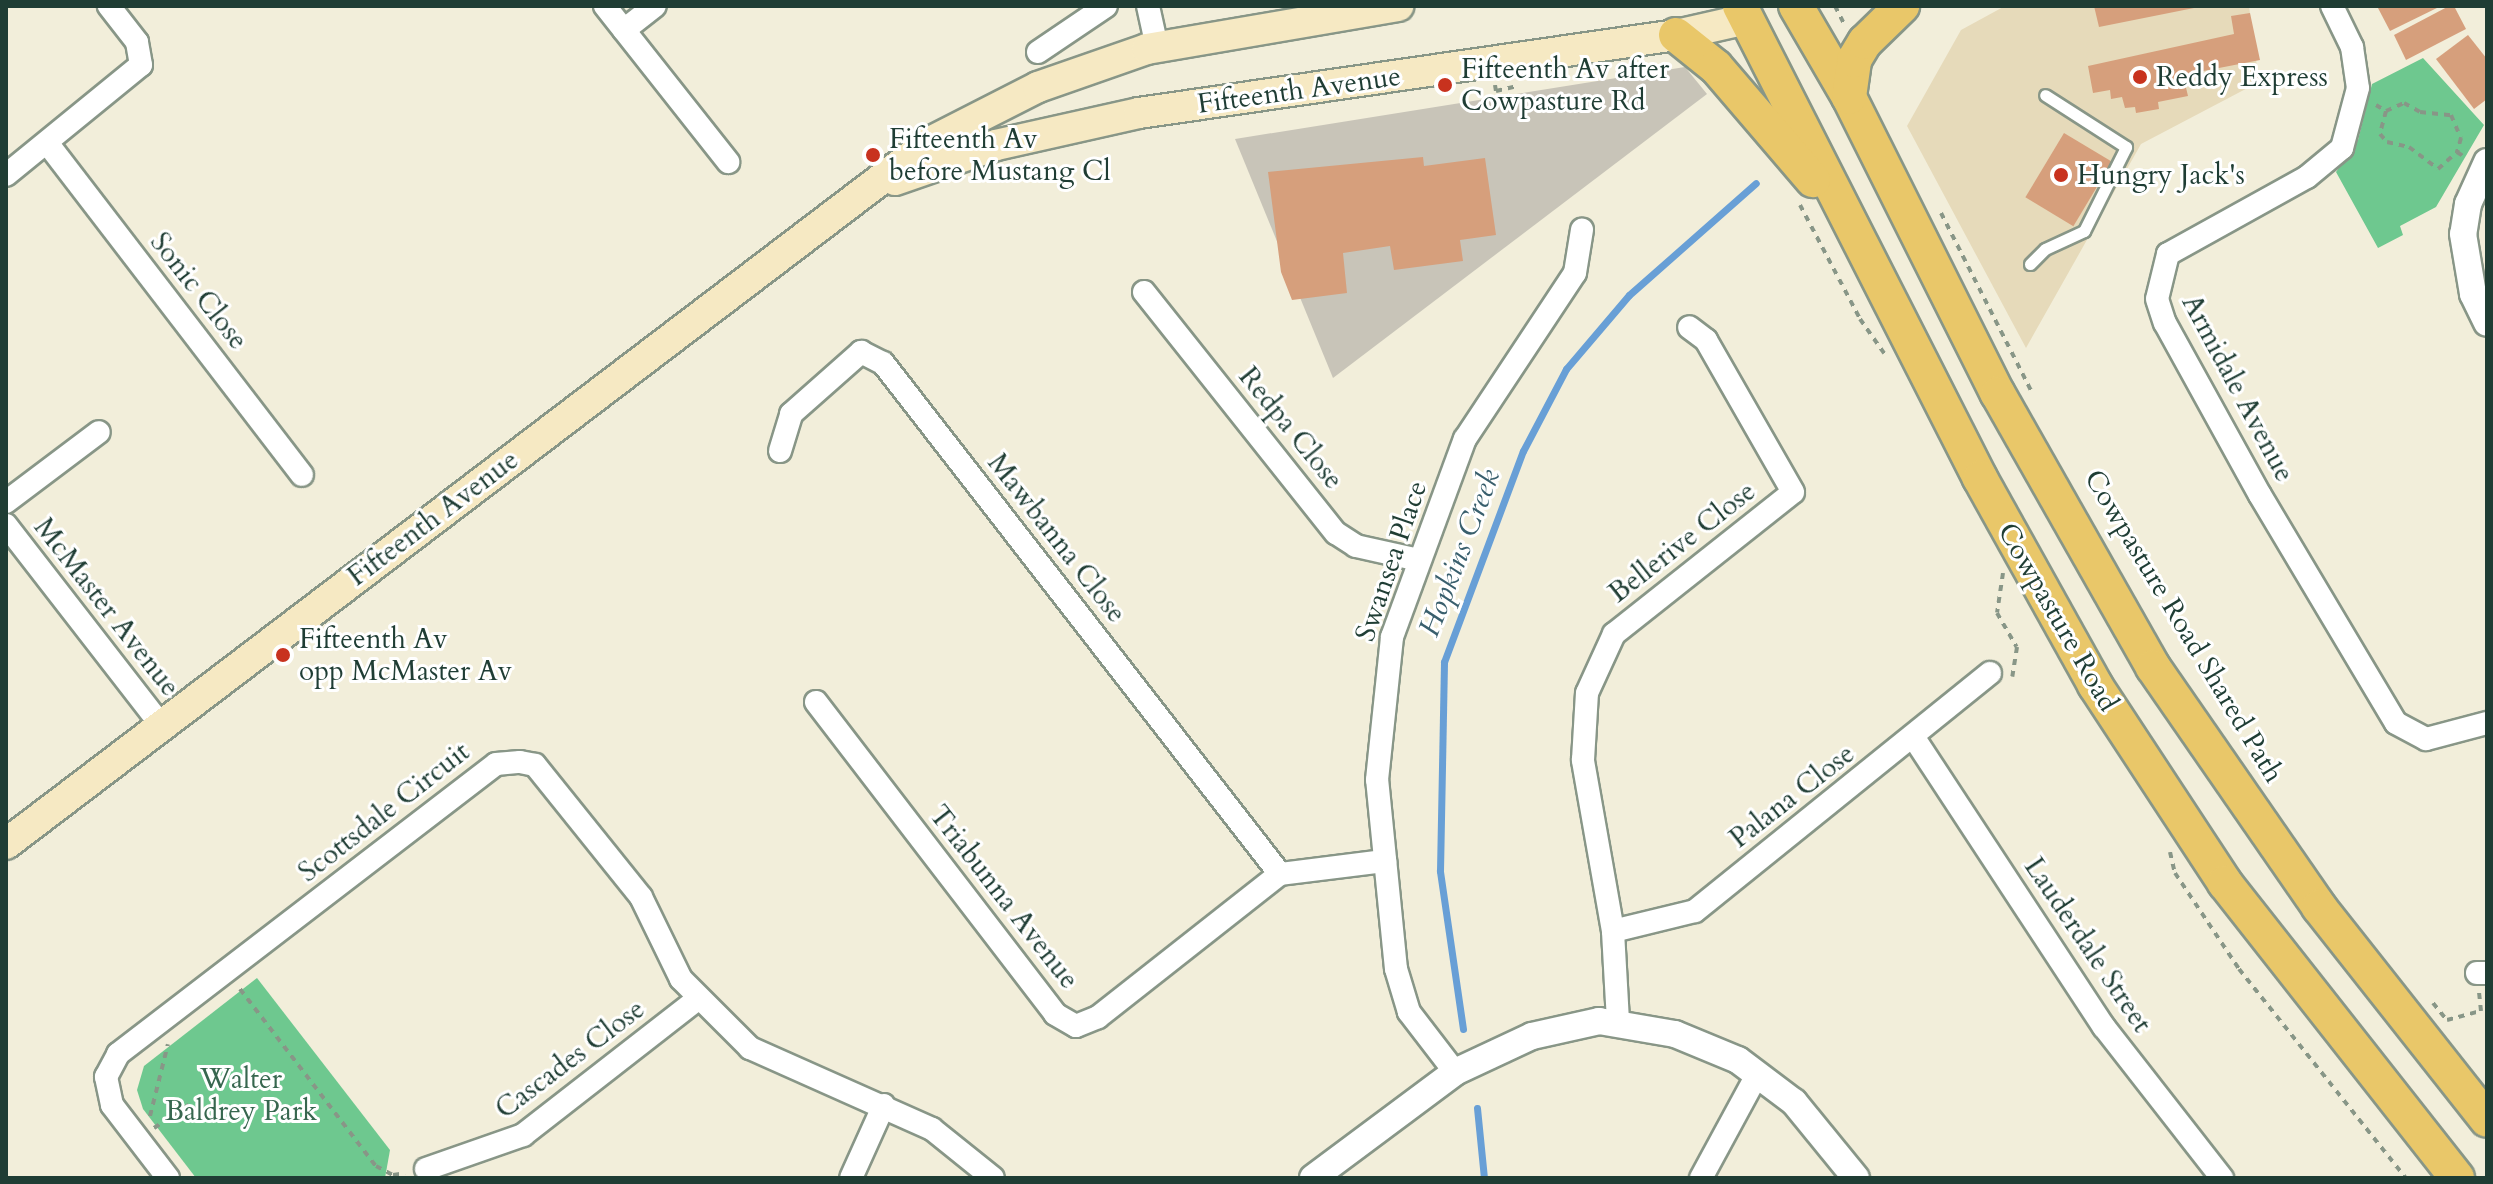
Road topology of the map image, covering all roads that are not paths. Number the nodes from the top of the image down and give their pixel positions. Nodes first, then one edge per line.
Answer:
1 (109, 6) edge
2 (605, 6) edge
3 (655, 6) edge
4 (1106, 6) edge
5 (1148, 6) edge
6 (1398, 6) edge
7 (1902, 6) edge
8 (2332, 6) edge
9 (1799, 7) edge
10 (1743, 13) edge
11 (624, 30) junction
12 (1676, 35) junction
13 (1157, 47) junction
14 (1038, 52) dead end
15 (2045, 95) dead end
16 (1849, 97) junction
17 (48, 144) junction
18 (728, 162) dead end
19 (2485, 165) edge
20 (6, 175) edge
21 (859, 193) junction
22 (1854, 229) junction
23 (1582, 230) dead end
24 (2030, 264) dead end
25 (1144, 292) dead end
26 (2487, 323) edge
27 (1689, 327) dead end
28 (99, 432) dead end
29 (780, 451) dead end
30 (302, 475) dead end
31 (6, 502) edge
32 (6, 525) edge
33 (1419, 560) junction
34 (1990, 673) road end
35 (816, 702) dead end
36 (2487, 723) edge
37 (161, 725) junction
38 (1914, 738) junction
39 (6, 844) edge
40 (1385, 861) junction
41 (1280, 874) junction
42 (1613, 931) junction
43 (698, 999) junction
44 (1618, 1021) junction
45 (1455, 1072) junction
46 (1758, 1073) junction
47 (884, 1105) junction
48 (2487, 1120) edge
49 (426, 1169) road end
50 (168, 1178) edge
51 (851, 1178) edge
52 (993, 1178) edge
53 (1313, 1178) edge
54 (1701, 1178) edge
55 (1856, 1178) edge
56 (2222, 1178) edge
57 (2457, 1178) edge

1 - 17 street
2 - 11 street
3 - 11 street
4 - 14 street
5 - 13 street
6 - 13 main road, Fifteenth Avenue
7 - 16 main road
8 - 36 street, Armidale Avenue
9 - 10 main road
9 - 16 main road, Cowpasture Road
10 - 12 main road, Fifteenth Avenue
10 - 22 main road, Cowpasture Road
11 - 18 street
12 - 21 main road, Fifteenth Avenue
12 - 22 main road
13 - 21 main road, Fifteenth Avenue
15 - 24 lane
16 - 48 main road, Cowpasture Road
17 - 20 street
17 - 30 street, Sonic Close
19 - 26 street
21 - 37 main road, Fifteenth Avenue
22 - 57 main road, Cowpasture Road
23 - 33 street, Swansea Place
25 - 33 street, Redpa Close
27 - 42 street, Bellerive Close
28 - 31 street
29 - 41 street, Mawbanna Close
32 - 37 street, McMaster Avenue
33 - 40 street, Swansea Place
34 - 38 street, Palana Close
35 - 41 street, Triabunna Avenue
37 - 39 main road, Fifteenth Avenue
38 - 42 street, Palana Close
38 - 56 street, Lauderdale Street
40 - 41 street
40 - 45 street, Swansea Place
42 - 44 street, Bellerive Close
43 - 47 street, Scottsdale Circuit
43 - 49 street, Cascades Close
43 - 50 street, Scottsdale Circuit
44 - 45 street
44 - 46 street
45 - 53 street
46 - 54 street
46 - 55 street
47 - 51 street
47 - 52 street, Scottsdale Circuit

